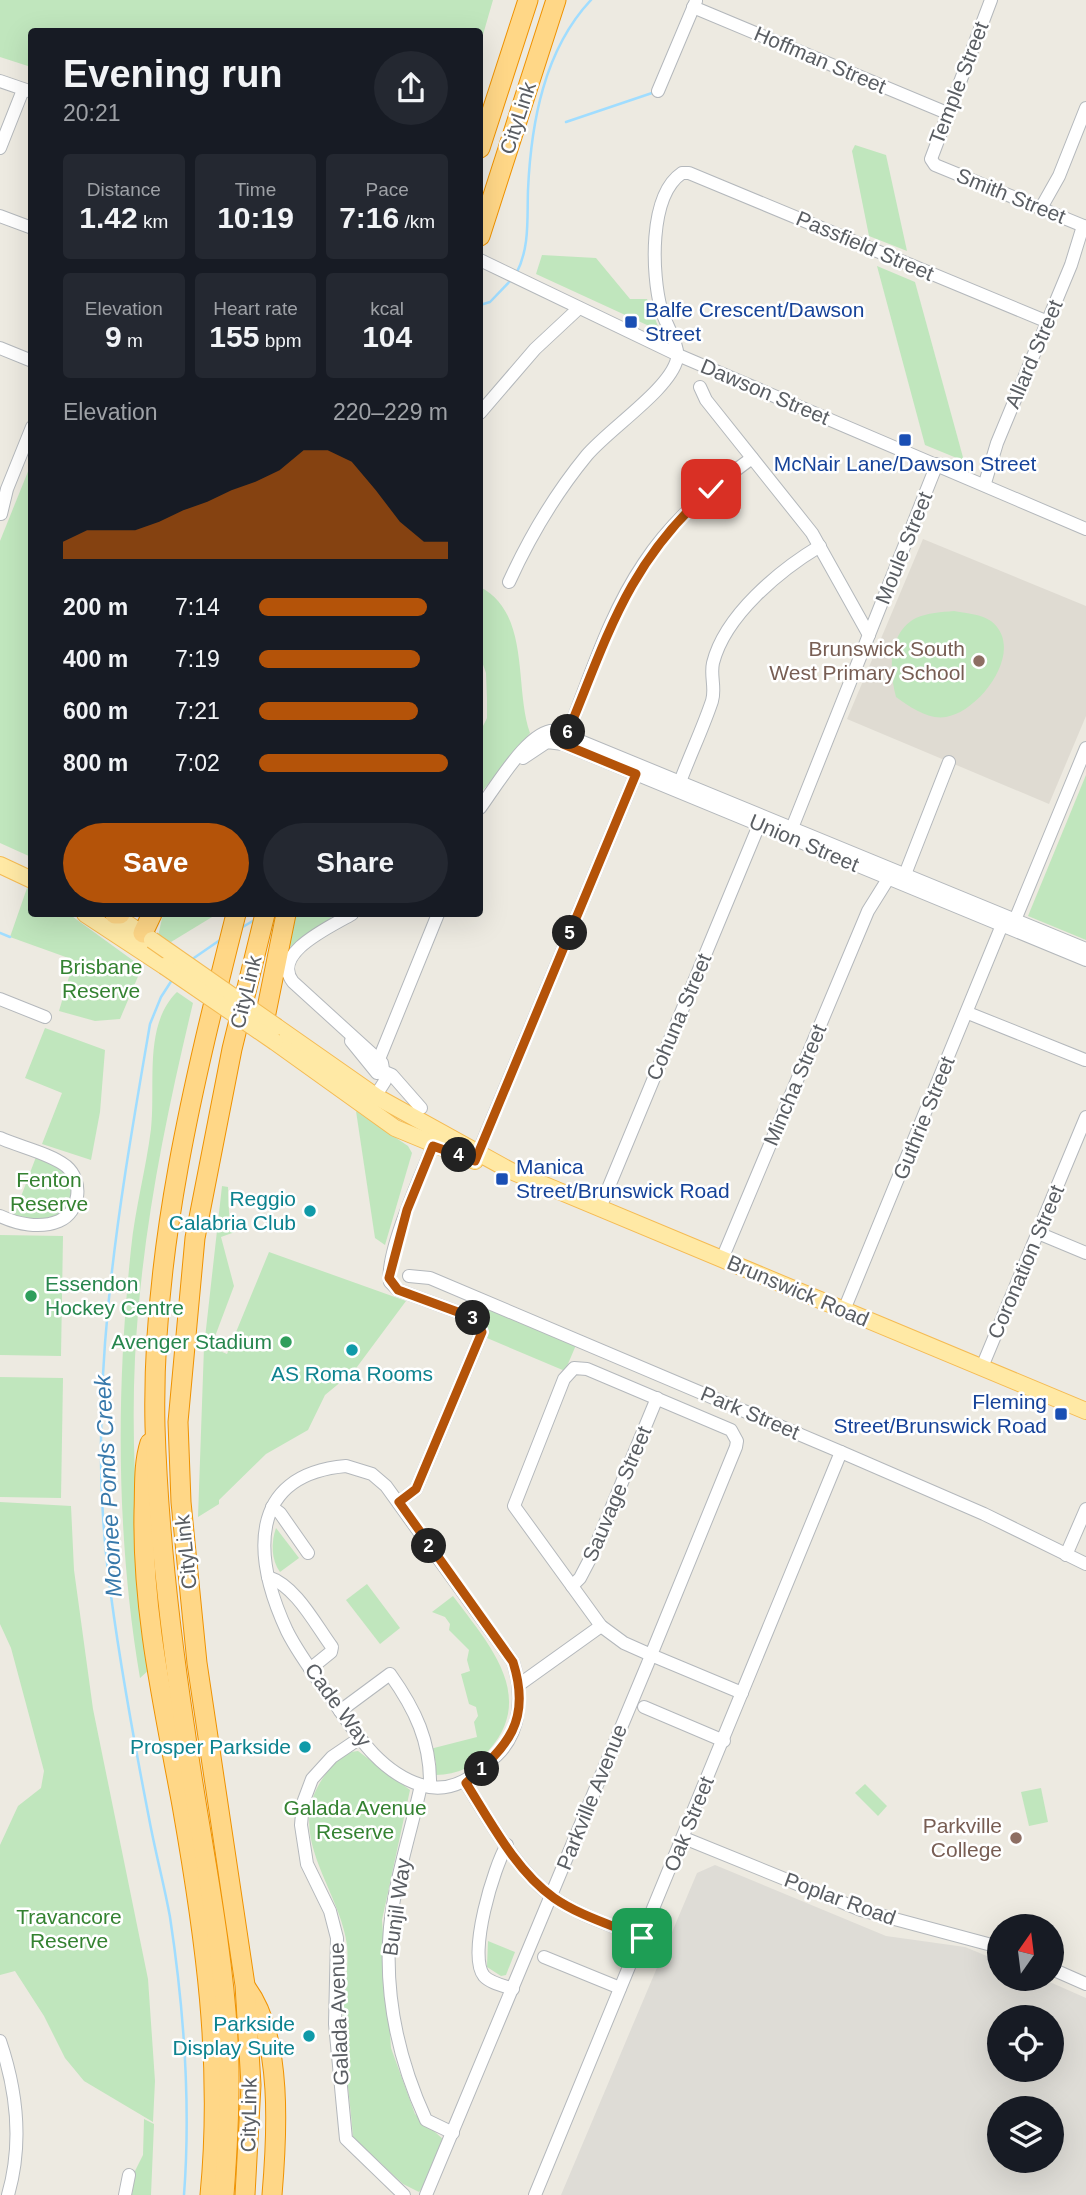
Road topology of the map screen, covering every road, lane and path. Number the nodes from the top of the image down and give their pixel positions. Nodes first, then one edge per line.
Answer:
1 (528, 0) edge
2 (556, 0) edge
3 (991, 0) edge
4 (695, 4) edge
5 (0, 81) edge
6 (28, 91) edge
7 (658, 91) dead end
8 (28, 93) edge
9 (1086, 107) edge
10 (947, 113) junction
11 (483, 139) edge
12 (0, 148) edge
13 (936, 165) joint
14 (1046, 210) junction
15 (0, 216) edge
16 (28, 226) edge
17 (483, 227) edge
18 (1085, 227) edge
19 (1086, 240) edge
20 (483, 261) edge
21 (1071, 265) junction
22 (579, 308) junction
23 (1048, 322) junction
24 (0, 348) edge
25 (678, 355) junction
26 (28, 359) edge
27 (700, 387) dead end
28 (483, 410) edge
29 (28, 438) edge
30 (752, 458) junction
31 (937, 464) junction
32 (980, 482) junction
33 (4, 495) edge
34 (0, 514) edge
35 (1056, 514) junction
36 (0, 523) edge
37 (1086, 523) edge
38 (1086, 529) edge
39 (820, 545) junction
40 (509, 582) dead end
41 (869, 635) junction
42 (565, 740) junction
43 (1086, 748) edge
44 (949, 762) dead end
45 (636, 774) junction
46 (680, 782) junction
47 (707, 799) junction
48 (483, 804) edge
49 (759, 825) junction
50 (792, 828) junction
51 (0, 854) edge
52 (0, 864) edge
53 (28, 865) edge
54 (882, 876) junction
55 (28, 878) edge
56 (903, 879) junction
57 (91, 917) edge
58 (119, 917) edge
59 (151, 917) edge
60 (235, 917) edge
61 (264, 917) edge
62 (285, 917) edge
63 (347, 917) edge
64 (437, 917) edge
65 (1015, 920) junction
66 (1002, 925) junction
67 (145, 944) junction
68 (1086, 949) edge
69 (1086, 960) edge
70 (0, 999) edge
71 (968, 1013) junction
72 (45, 1017) dead end
73 (261, 1023) junction
74 (1085, 1060) edge
75 (379, 1066) junction
76 (372, 1103) junction
77 (421, 1108) dead end
78 (1086, 1118) edge
79 (0, 1139) edge
80 (435, 1139) junction
81 (477, 1156) junction
82 (600, 1208) junction
83 (0, 1216) edge
84 (1038, 1233) junction
85 (1086, 1253) edge
86 (722, 1259) junction
87 (409, 1276) dead end
88 (844, 1310) junction
89 (982, 1367) junction
90 (657, 1398) junction
91 (1086, 1411) edge
92 (155, 1425) junction
93 (736, 1436) joint
94 (841, 1451) junction
95 (399, 1502) junction
96 (272, 1507) junction
97 (1086, 1509) edge
98 (308, 1553) dead end
99 (1066, 1555) junction
100 (1086, 1564) edge
101 (268, 1577) junction
102 (572, 1586) junction
103 (601, 1626) junction
104 (650, 1656) junction
105 (310, 1669) junction
106 (520, 1684) junction
107 (742, 1693) junction
108 (643, 1707) dead end
109 (340, 1711) junction
110 (360, 1738) junction
111 (724, 1741) junction
112 (466, 1783) junction
113 (425, 1786) junction
114 (684, 1838) junction
115 (507, 1845) junction
116 (551, 1896) junction
117 (642, 1938) junction
118 (987, 1943) edge
119 (544, 1957) dead end
120 (1064, 1974) edge
121 (1086, 1984) edge
122 (244, 1985) junction
123 (620, 1988) junction
124 (513, 1989) junction
125 (0, 2040) edge
126 (453, 2133) junction
127 (129, 2175) dead end
128 (8, 2195) edge
129 (125, 2195) edge
130 (210, 2195) edge
131 (224, 2195) edge
132 (245, 2195) edge
133 (272, 2195) edge
134 (404, 2195) edge
135 (426, 2195) edge
136 (534, 2195) edge

1 - 11 highway, CityLink
2 - 17 highway, CityLink
3 - 10 street, Temple Street
4 - 7 street
4 - 10 street, Hoffman Street
5 - 6 street
8 - 12 street
9 - 14 street
10 - 13 street, Temple Street
13 - 14 street, Smith Street
14 - 18 street, Smith Street
15 - 16 street
18 - 21 street, Allard Street
19 - 21 street, Allard Street
20 - 22 street, Dawson Street
21 - 23 street, Allard Street
22 - 25 street, Dawson Street
22 - 28 street
23 - 25 street, Passfield Street
23 - 32 street, Allard Street
24 - 26 street
25 - 31 street, Dawson Street
25 - 40 street
27 - 30 street
29 - 33 street
30 - 39 street
30 - 42 street
31 - 32 street, Dawson Street
31 - 41 street, Moule Street
32 - 35 street, Dawson Street
33 - 34 street
34 - 36 street
35 - 37 street, Dawson Street
35 - 38 street, Dawson Street
39 - 41 street
39 - 46 street
41 - 50 street, Moule Street
42 - 45 street, Union Street
42 - 46 street, Union Street
42 - 48 street, Union Street
43 - 65 street
44 - 56 street
45 - 47 street, Union Street
45 - 81 street
46 - 47 street, Union Street
47 - 49 street, Union Street
47 - 50 street, Union Street
49 - 54 street, Union Street
49 - 82 street, Cohuna Street
50 - 56 street, Union Street
51 - 53 main road
52 - 55 main road
54 - 56 street, Union Street
54 - 86 street, Mincha Street
56 - 65 street, Union Street
56 - 66 street, Union Street
57 - 67 main road
58 - 67 main road
59 - 67 highway
60 - 92 highway, CityLink
61 - 122 highway, CityLink
62 - 73 highway
63 - 75 street
64 - 75 street
65 - 68 street, Union Street
66 - 69 street, Union Street
66 - 71 street, Guthrie Street
67 - 73 main road, Brunswick Road, bridge
70 - 72 street
71 - 74 street
71 - 88 street, Guthrie Street
73 - 76 main road, Brunswick Road
75 - 76 street
75 - 77 street
76 - 80 main road, Brunswick Road
78 - 84 street, Coronation Street
79 - 83 street
80 - 81 main road, Brunswick Road
80 - 95 street
81 - 82 main road, Brunswick Road
82 - 86 main road, Brunswick Road
84 - 85 street
84 - 89 street, Coronation Street
86 - 88 main road, Brunswick Road
87 - 94 street, Park Street
88 - 89 main road, Brunswick Road
89 - 91 main road, Brunswick Road
90 - 93 street, Park Street
90 - 102 street, Sauvage Street
90 - 102 street, Park Street
92 - 130 highway
92 - 131 highway, CityLink
93 - 104 street, Parkville Avenue
94 - 99 street, Park Street
94 - 107 street, Oak Street
95 - 96 street
95 - 106 street
96 - 98 street
96 - 101 street, Cade Way
97 - 99 street
99 - 100 street, Park Street
101 - 105 street, Cade Way
101 - 105 street
102 - 103 street
103 - 104 street
103 - 106 street
104 - 107 street
104 - 116 street, Parkville Avenue
105 - 109 street, Cade Way
106 - 112 street
107 - 111 street, Oak Street
108 - 111 street
109 - 110 street, Cade Way
109 - 113 street, Bunjil Way
110 - 113 street, Cade Way
110 - 134 street, Galada Avenue
111 - 114 street, Oak Street
112 - 113 street
112 - 115 street
113 - 126 street, Bunjil Way
114 - 117 street, Oak Street
114 - 118 street, Poplar Road
115 - 116 street
115 - 124 street
116 - 117 street
116 - 124 street, Parkville Avenue
117 - 123 street, Oak Street
119 - 123 street
120 - 121 street
122 - 132 highway, CityLink
122 - 133 highway
123 - 136 street, Oak Street
124 - 126 street, Parkville Avenue
125 - 128 street
126 - 135 street, Parkville Avenue
127 - 129 street

